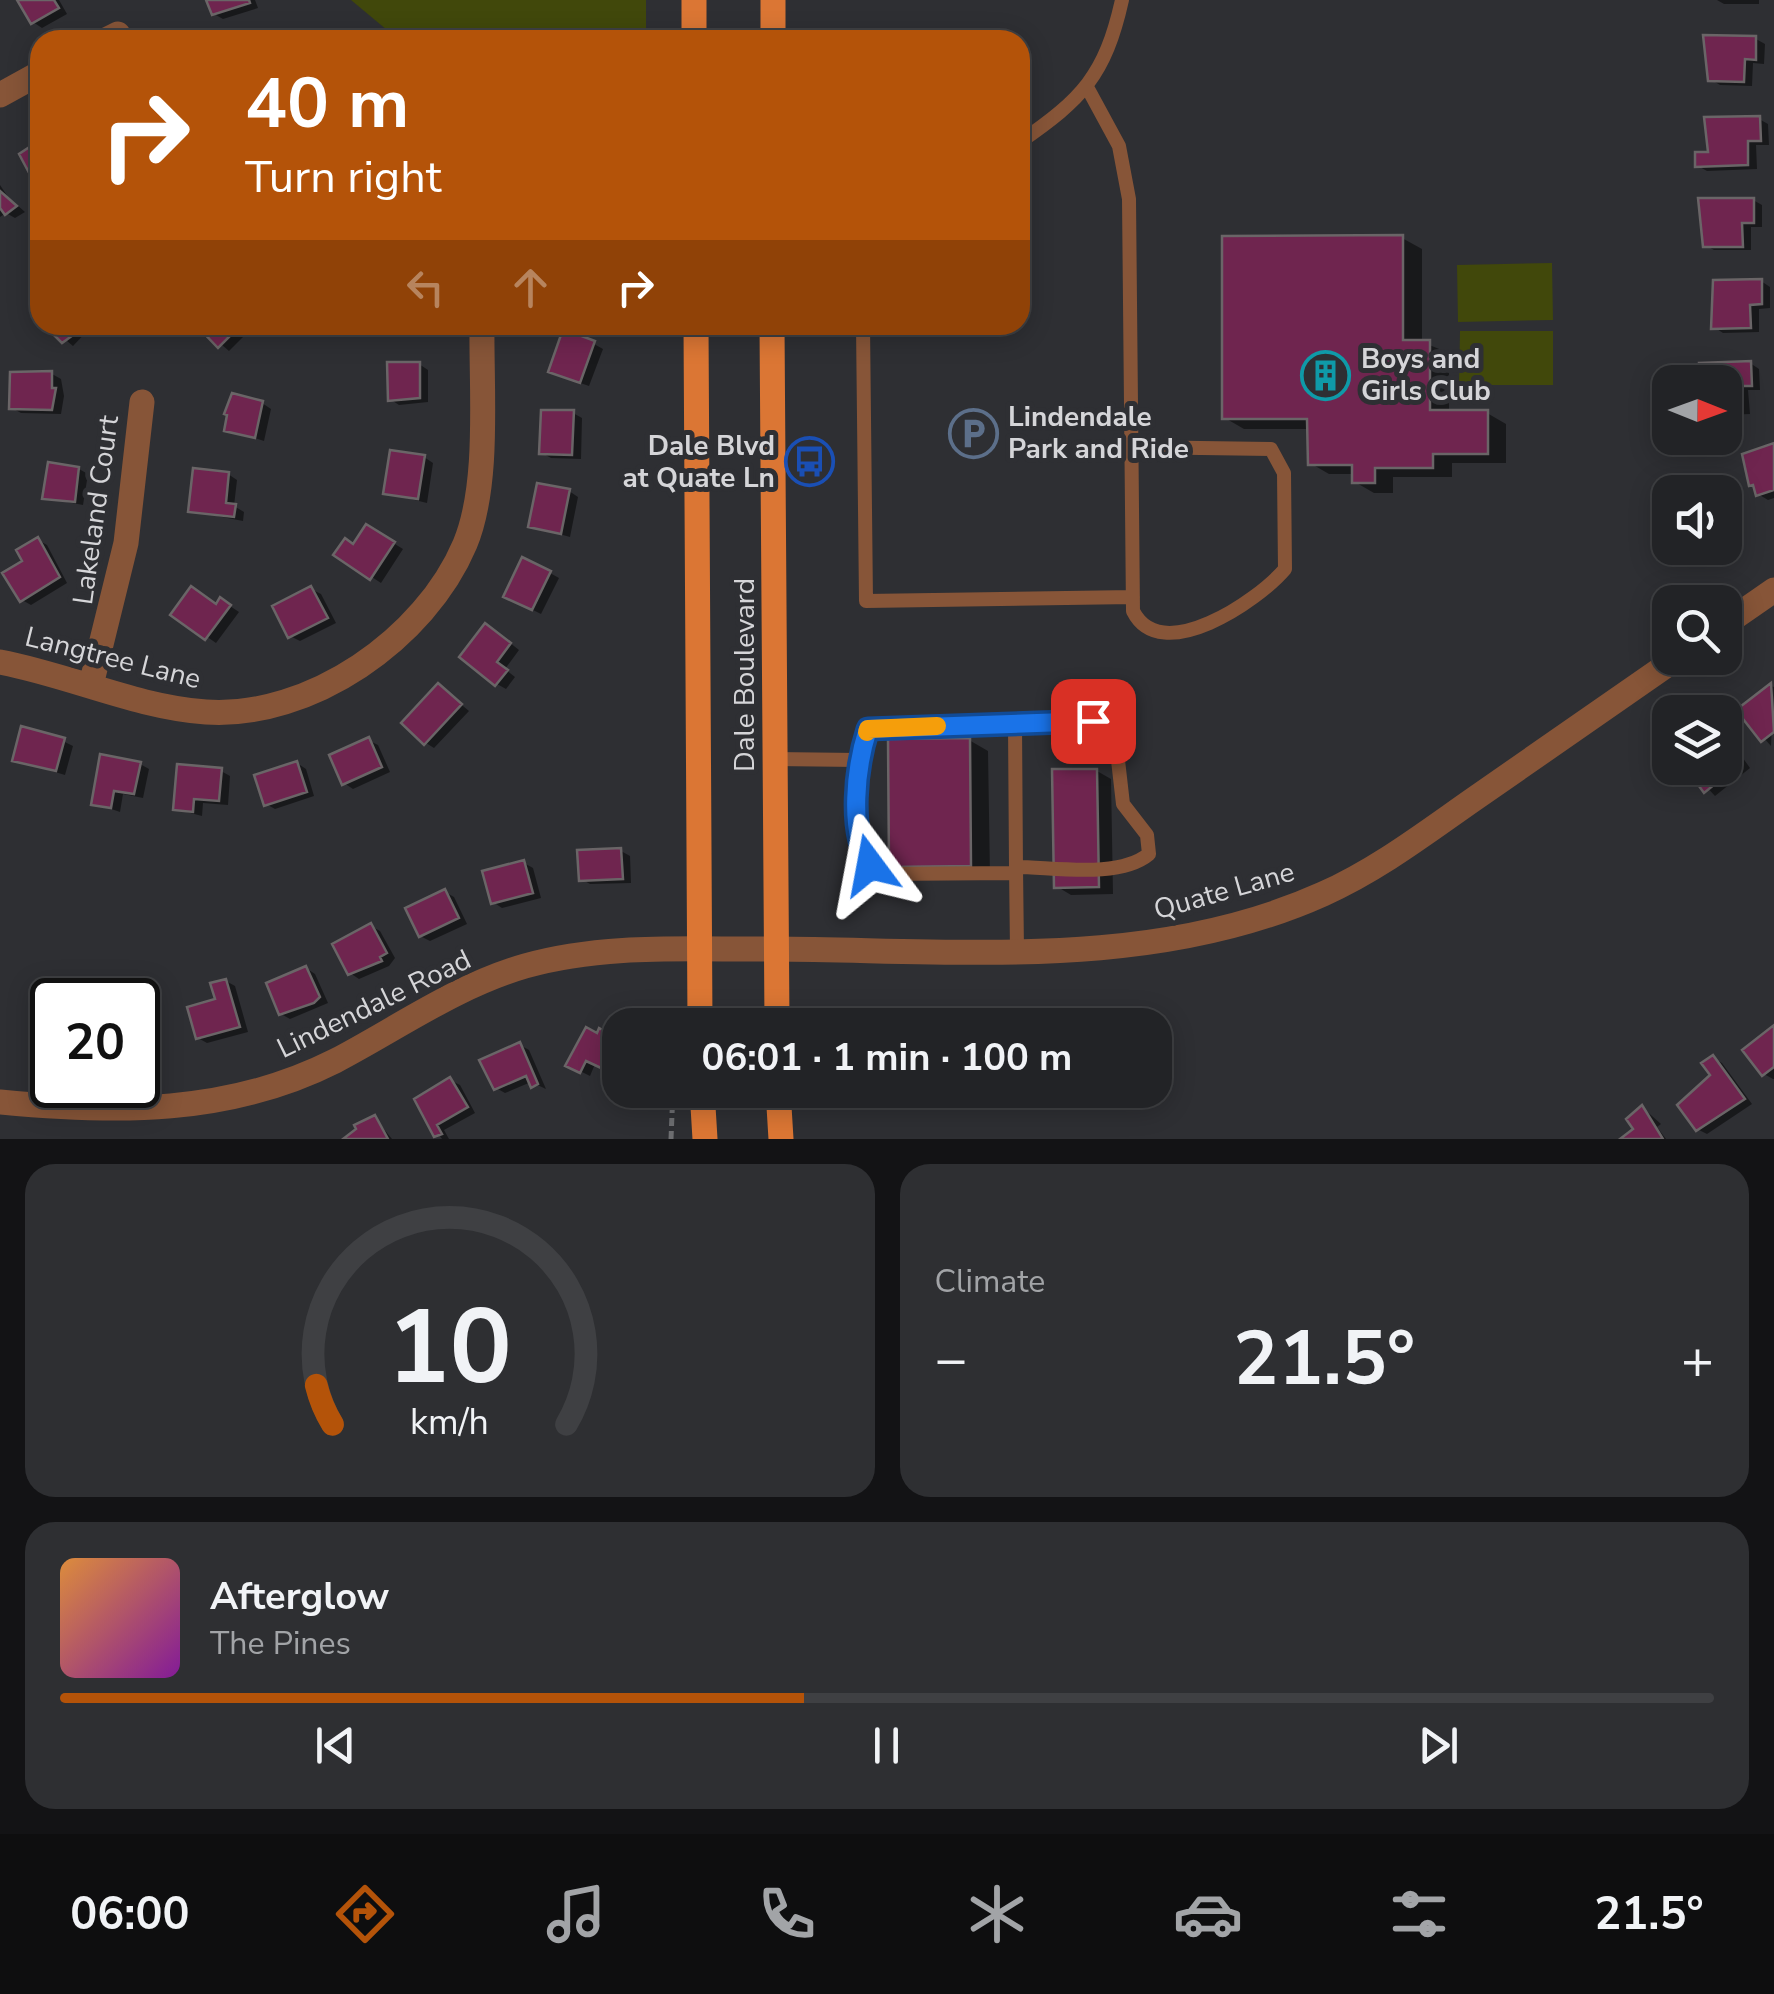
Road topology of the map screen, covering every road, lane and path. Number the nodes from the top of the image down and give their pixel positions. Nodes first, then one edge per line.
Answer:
1 (694, 0) edge
2 (773, 0) edge
3 (1122, 0) edge
4 (694, 30) edge
5 (773, 30) edge
6 (30, 79) edge
7 (1087, 87) junction
8 (0, 95) edge
9 (1030, 135) edge
10 (482, 335) edge
11 (696, 335) edge
12 (772, 335) edge
13 (863, 335) edge
14 (142, 402) dead end
15 (1132, 447) junction
16 (1774, 590) edge
17 (1133, 597) junction
18 (1742, 612) edge
19 (0, 662) edge
20 (1653, 675) edge
21 (91, 685) junction
22 (1015, 724) junction
23 (774, 759) junction
24 (858, 760) junction
25 (1016, 870) junction
26 (775, 949) junction
27 (698, 950) junction
28 (1017, 951) junction
29 (700, 1008) edge
30 (777, 1008) edge
31 (0, 1102) edge
32 (672, 1108) edge
33 (703, 1108) edge
34 (779, 1108) edge
35 (671, 1139) edge
36 (705, 1139) edge
37 (780, 1139) edge

1 - 4 main road
2 - 5 main road
3 - 7 lane
6 - 8 street
7 - 9 lane
7 - 15 lane
10 - 21 street, Langtree Lane
11 - 27 main road, Dale Boulevard
12 - 23 main road, Dale Boulevard
13 - 17 lane
14 - 21 street, Lakeland Court
15 - 17 lane
15 - 17 lane
16 - 18 street
19 - 21 street, Langtree Lane
20 - 28 street, Quate Lane
22 - 24 lane
22 - 25 lane
22 - 25 lane
23 - 24 lane
23 - 26 main road, Dale Boulevard
24 - 25 lane
25 - 28 lane
26 - 27 street, Lindendale Road
26 - 28 street, Quate Lane
26 - 30 main road, Dale Boulevard
27 - 29 main road, Dale Boulevard
27 - 31 street, Lindendale Road
32 - 35 path
33 - 36 main road
34 - 37 main road

